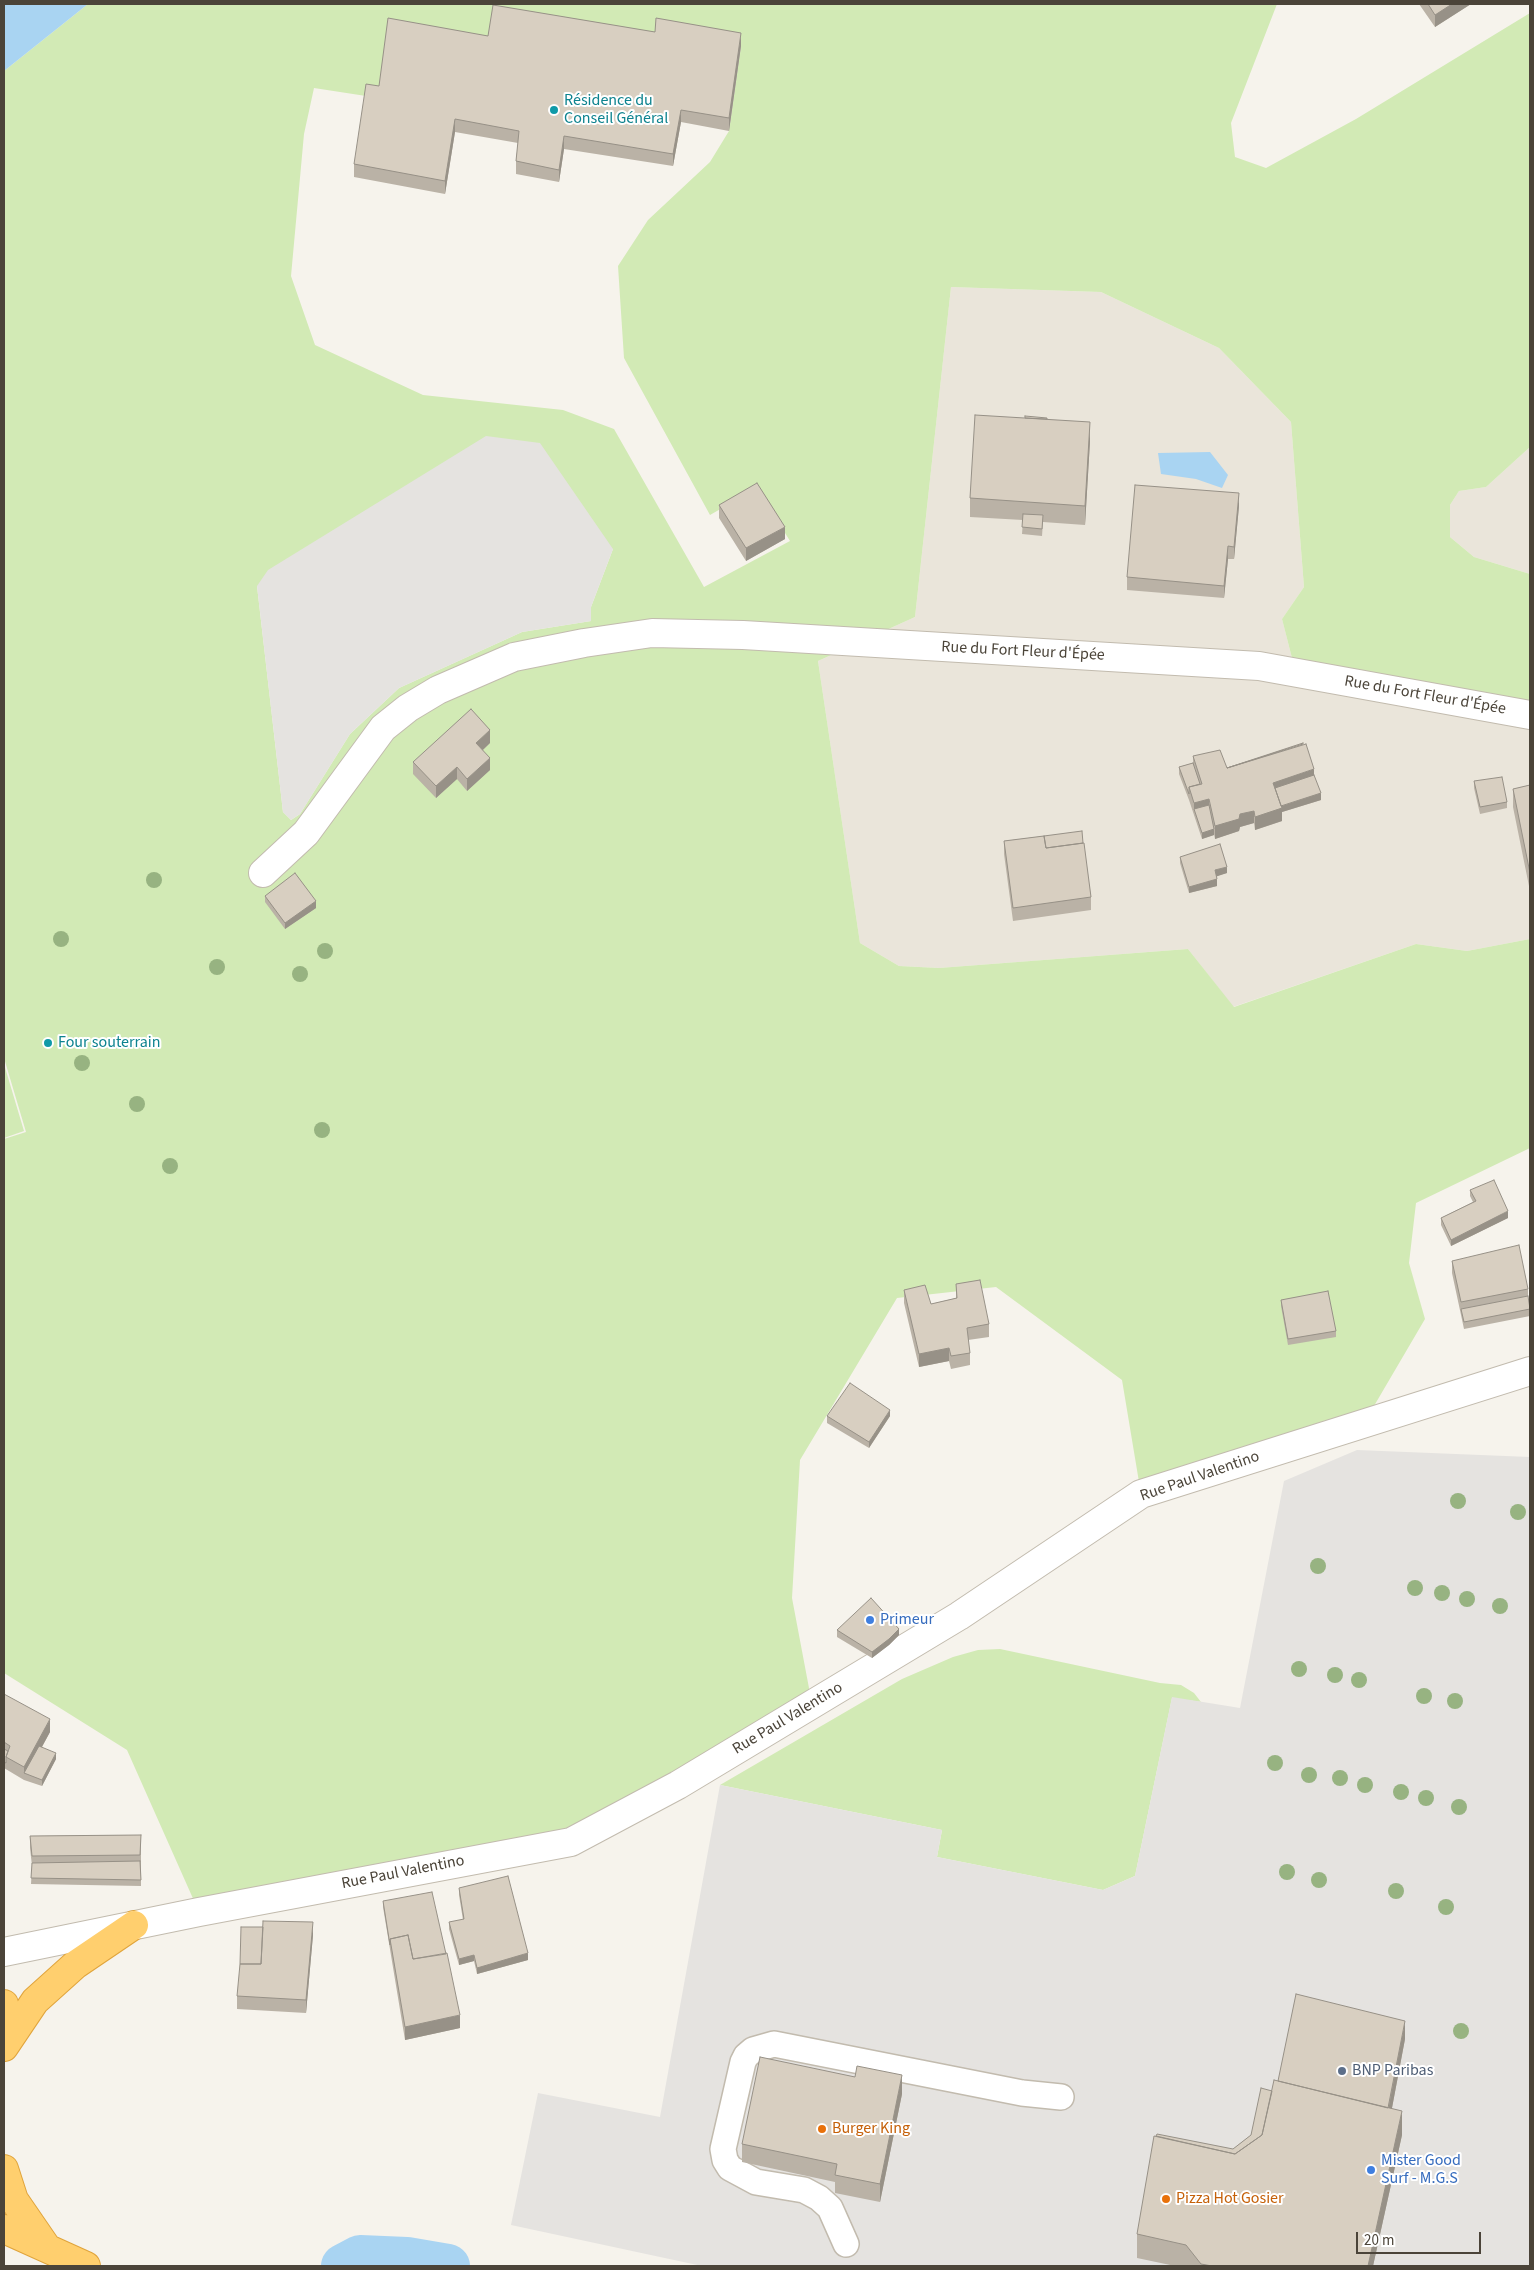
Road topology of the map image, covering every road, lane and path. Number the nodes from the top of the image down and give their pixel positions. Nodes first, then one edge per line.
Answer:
1 (1530, 715) edge
2 (263, 873) dead end
3 (1530, 1370) edge
4 (134, 1925) junction
5 (4, 1952) edge
6 (4, 2004) edge
7 (4, 2038) edge
8 (4, 2047) edge
9 (1061, 2097) dead end
10 (4, 2169) edge
11 (4, 2229) edge
12 (846, 2244) dead end
13 (47, 2248) junction
14 (86, 2266) edge

1 - 2 street, Rue du Fort Fleur d'Épée
3 - 4 street, Rue Paul Valentino
4 - 5 street, Rue Paul Valentino
4 - 8 highway
6 - 7 highway
9 - 12 lane
10 - 13 highway
11 - 13 highway
13 - 14 highway

